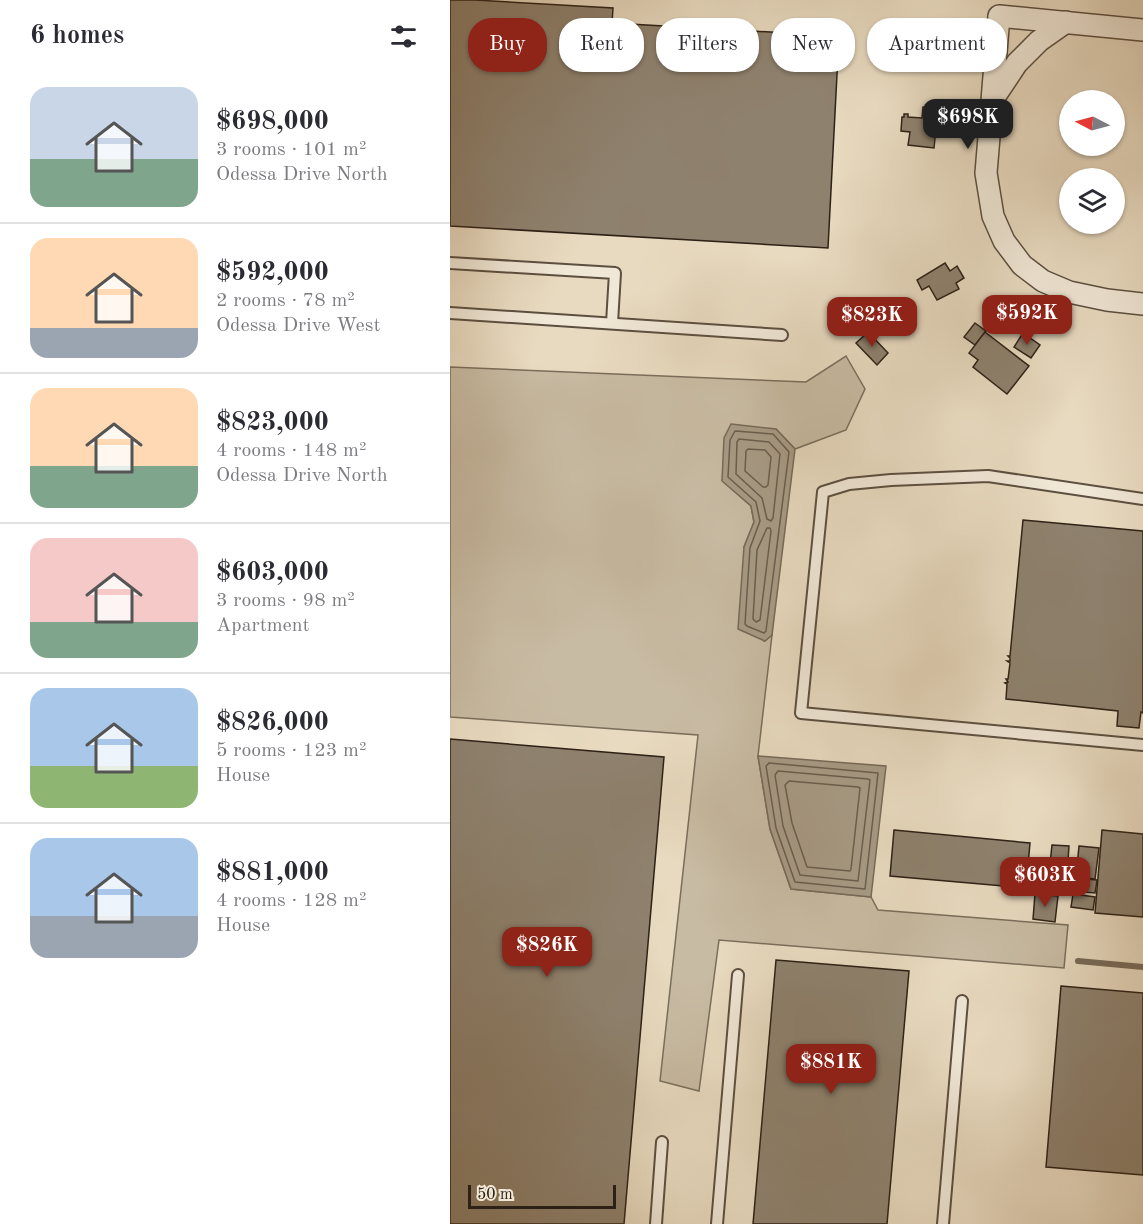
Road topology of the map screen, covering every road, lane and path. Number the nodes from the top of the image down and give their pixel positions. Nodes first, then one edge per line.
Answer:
1 (1066, 22) junction
2 (1143, 30) edge
3 (992, 99) junction
4 (450, 263) edge
5 (1143, 304) edge
6 (450, 313) edge
7 (612, 323) junction
8 (782, 334) dead end
9 (1143, 500) edge
10 (1143, 745) edge
11 (738, 975) dead end
12 (962, 1001) dead end
13 (662, 1142) dead end
14 (656, 1224) edge
15 (717, 1224) edge
16 (943, 1224) edge

1 - 2 street
1 - 3 street
1 - 3 street
3 - 5 street
4 - 7 lane
6 - 7 lane
7 - 8 lane
9 - 10 lane
11 - 15 lane
12 - 16 lane
13 - 14 lane

